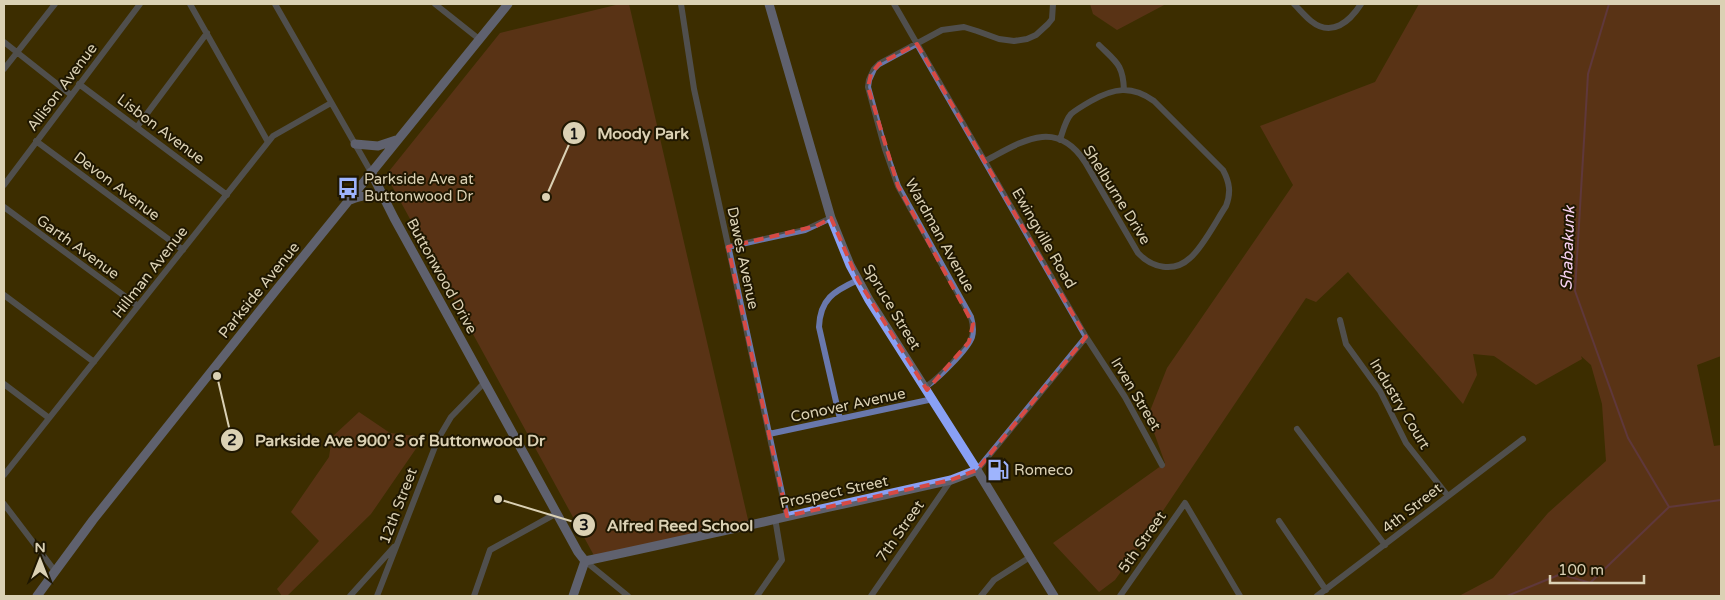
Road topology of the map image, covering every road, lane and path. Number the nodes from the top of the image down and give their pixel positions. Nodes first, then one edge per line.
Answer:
1 (54, 4) edge
2 (140, 4) edge
3 (190, 4) edge
4 (275, 4) edge
5 (434, 4) edge
6 (508, 4) edge
7 (681, 4) edge
8 (768, 4) edge
9 (894, 4) edge
10 (1053, 4) edge
11 (1294, 4) edge
12 (1361, 4) edge
13 (207, 33) junction
14 (478, 39) junction
15 (4, 42) edge
16 (917, 44) junction
17 (1099, 45) dead end
18 (16, 52) junction
19 (4, 68) edge
20 (79, 84) junction
21 (1124, 90) junction
22 (71, 95) junction
23 (331, 103) junction
24 (137, 127) junction
25 (397, 140) junction
26 (1060, 140) junction
27 (36, 141) junction
28 (268, 142) junction
29 (355, 144) junction
30 (985, 162) junction
31 (371, 172) junction
32 (4, 185) edge
33 (227, 195) junction
34 (384, 198) junction
35 (347, 202) junction
36 (4, 207) edge
37 (831, 218) junction
38 (728, 247) junction
39 (183, 250) junction
40 (858, 280) junction
41 (4, 295) edge
42 (138, 306) junction
43 (1340, 320) dead end
44 (1086, 337) junction
45 (94, 362) junction
46 (485, 382) junction
47 (4, 384) edge
48 (925, 387) junction
49 (933, 399) junction
50 (49, 418) junction
51 (840, 419) junction
52 (1297, 429) dead end
53 (769, 434) junction
54 (1523, 440) dead end
55 (1162, 465) dead end
56 (977, 470) junction
57 (4, 475) edge
58 (951, 480) junction
59 (1448, 496) junction
60 (4, 504) edge
61 (557, 513) junction
62 (787, 516) junction
63 (775, 518) junction
64 (1279, 521) dead end
65 (398, 543) junction
66 (1385, 545) junction
67 (1030, 557) junction
68 (586, 561) junction
69 (55, 571) junction
70 (1326, 590) junction
71 (1121, 594) edge
72 (37, 596) edge
73 (350, 596) edge
74 (377, 596) edge
75 (474, 596) edge
76 (573, 596) edge
77 (628, 596) edge
78 (757, 596) edge
79 (870, 596) edge
80 (981, 596) edge
81 (1054, 596) edge
82 (1130, 596) edge
83 (1240, 596) edge
84 (1317, 596) edge

1 - 18 street
2 - 20 street, Allison Avenue
3 - 13 street
4 - 23 street, Buttonwood Drive
5 - 14 street
6 - 14 street, Parkside Avenue
7 - 38 street, Dawes Avenue
8 - 37 street, Spruce Street
9 - 16 street, Ewingville Road
10 - 16 street, Wardman Avenue
11 - 12 street
13 - 24 street
13 - 28 street
14 - 25 street, Parkside Avenue
15 - 18 street
16 - 30 street, Ewingville Road
16 - 48 street, Wardman Avenue
17 - 21 street
18 - 19 street
18 - 22 street
20 - 22 street, Allison Avenue
20 - 24 street, Lisbon Avenue
21 - 26 street, Shelburne Drive
21 - 26 street, Shelburne Drive
22 - 27 street, Allison Avenue
23 - 28 street, Hillman Avenue
23 - 29 street, Buttonwood Drive
24 - 33 street, Lisbon Avenue
25 - 29 street
25 - 31 street, Parkside Avenue
26 - 30 street, Shelburne Drive
27 - 32 street, Allison Avenue
27 - 39 street, Devon Avenue
28 - 33 street, Hillman Avenue
29 - 31 street, Buttonwood Drive
30 - 44 street, Ewingville Road
31 - 34 street, Buttonwood Drive
31 - 35 street, Parkside Avenue
33 - 39 street, Hillman Avenue
34 - 35 street
34 - 46 street, Buttonwood Drive
35 - 69 street, Parkside Avenue
36 - 42 street, Garth Avenue
37 - 38 street
37 - 40 street, Spruce Street
38 - 53 street, Dawes Avenue
39 - 42 street, Hillman Avenue
40 - 48 street, Spruce Street
40 - 51 street
41 - 45 street
42 - 45 street, Hillman Avenue
43 - 59 street, Industry Court
44 - 55 street, Irven Street
44 - 56 street
45 - 50 street, Hillman Avenue
46 - 61 street, Buttonwood Drive
46 - 65 street, 12th Street
47 - 50 street
48 - 49 street, Spruce Street
49 - 51 street, Conover Avenue
49 - 56 street, Spruce Street
50 - 57 street, Hillman Avenue
51 - 53 street, Conover Avenue
52 - 66 street
53 - 62 street, Dawes Avenue
54 - 59 street, 4th Street
56 - 58 street, Prospect Street
56 - 67 street, Spruce Street
58 - 62 street, Prospect Street
58 - 79 street, 7th Street
59 - 66 street, 4th Street
60 - 69 street
61 - 68 street, Buttonwood Drive
61 - 75 street
62 - 63 street, Prospect Street
63 - 68 street, Prospect Street
63 - 78 street
64 - 70 street
65 - 73 street
65 - 74 street, 12th Street
66 - 70 street, 4th Street
67 - 80 street
67 - 81 street, Spruce Street
68 - 76 street
68 - 77 street
69 - 72 street, Parkside Avenue
70 - 84 street, 4th Street
71 - 82 street
71 - 83 street, 5th Street

